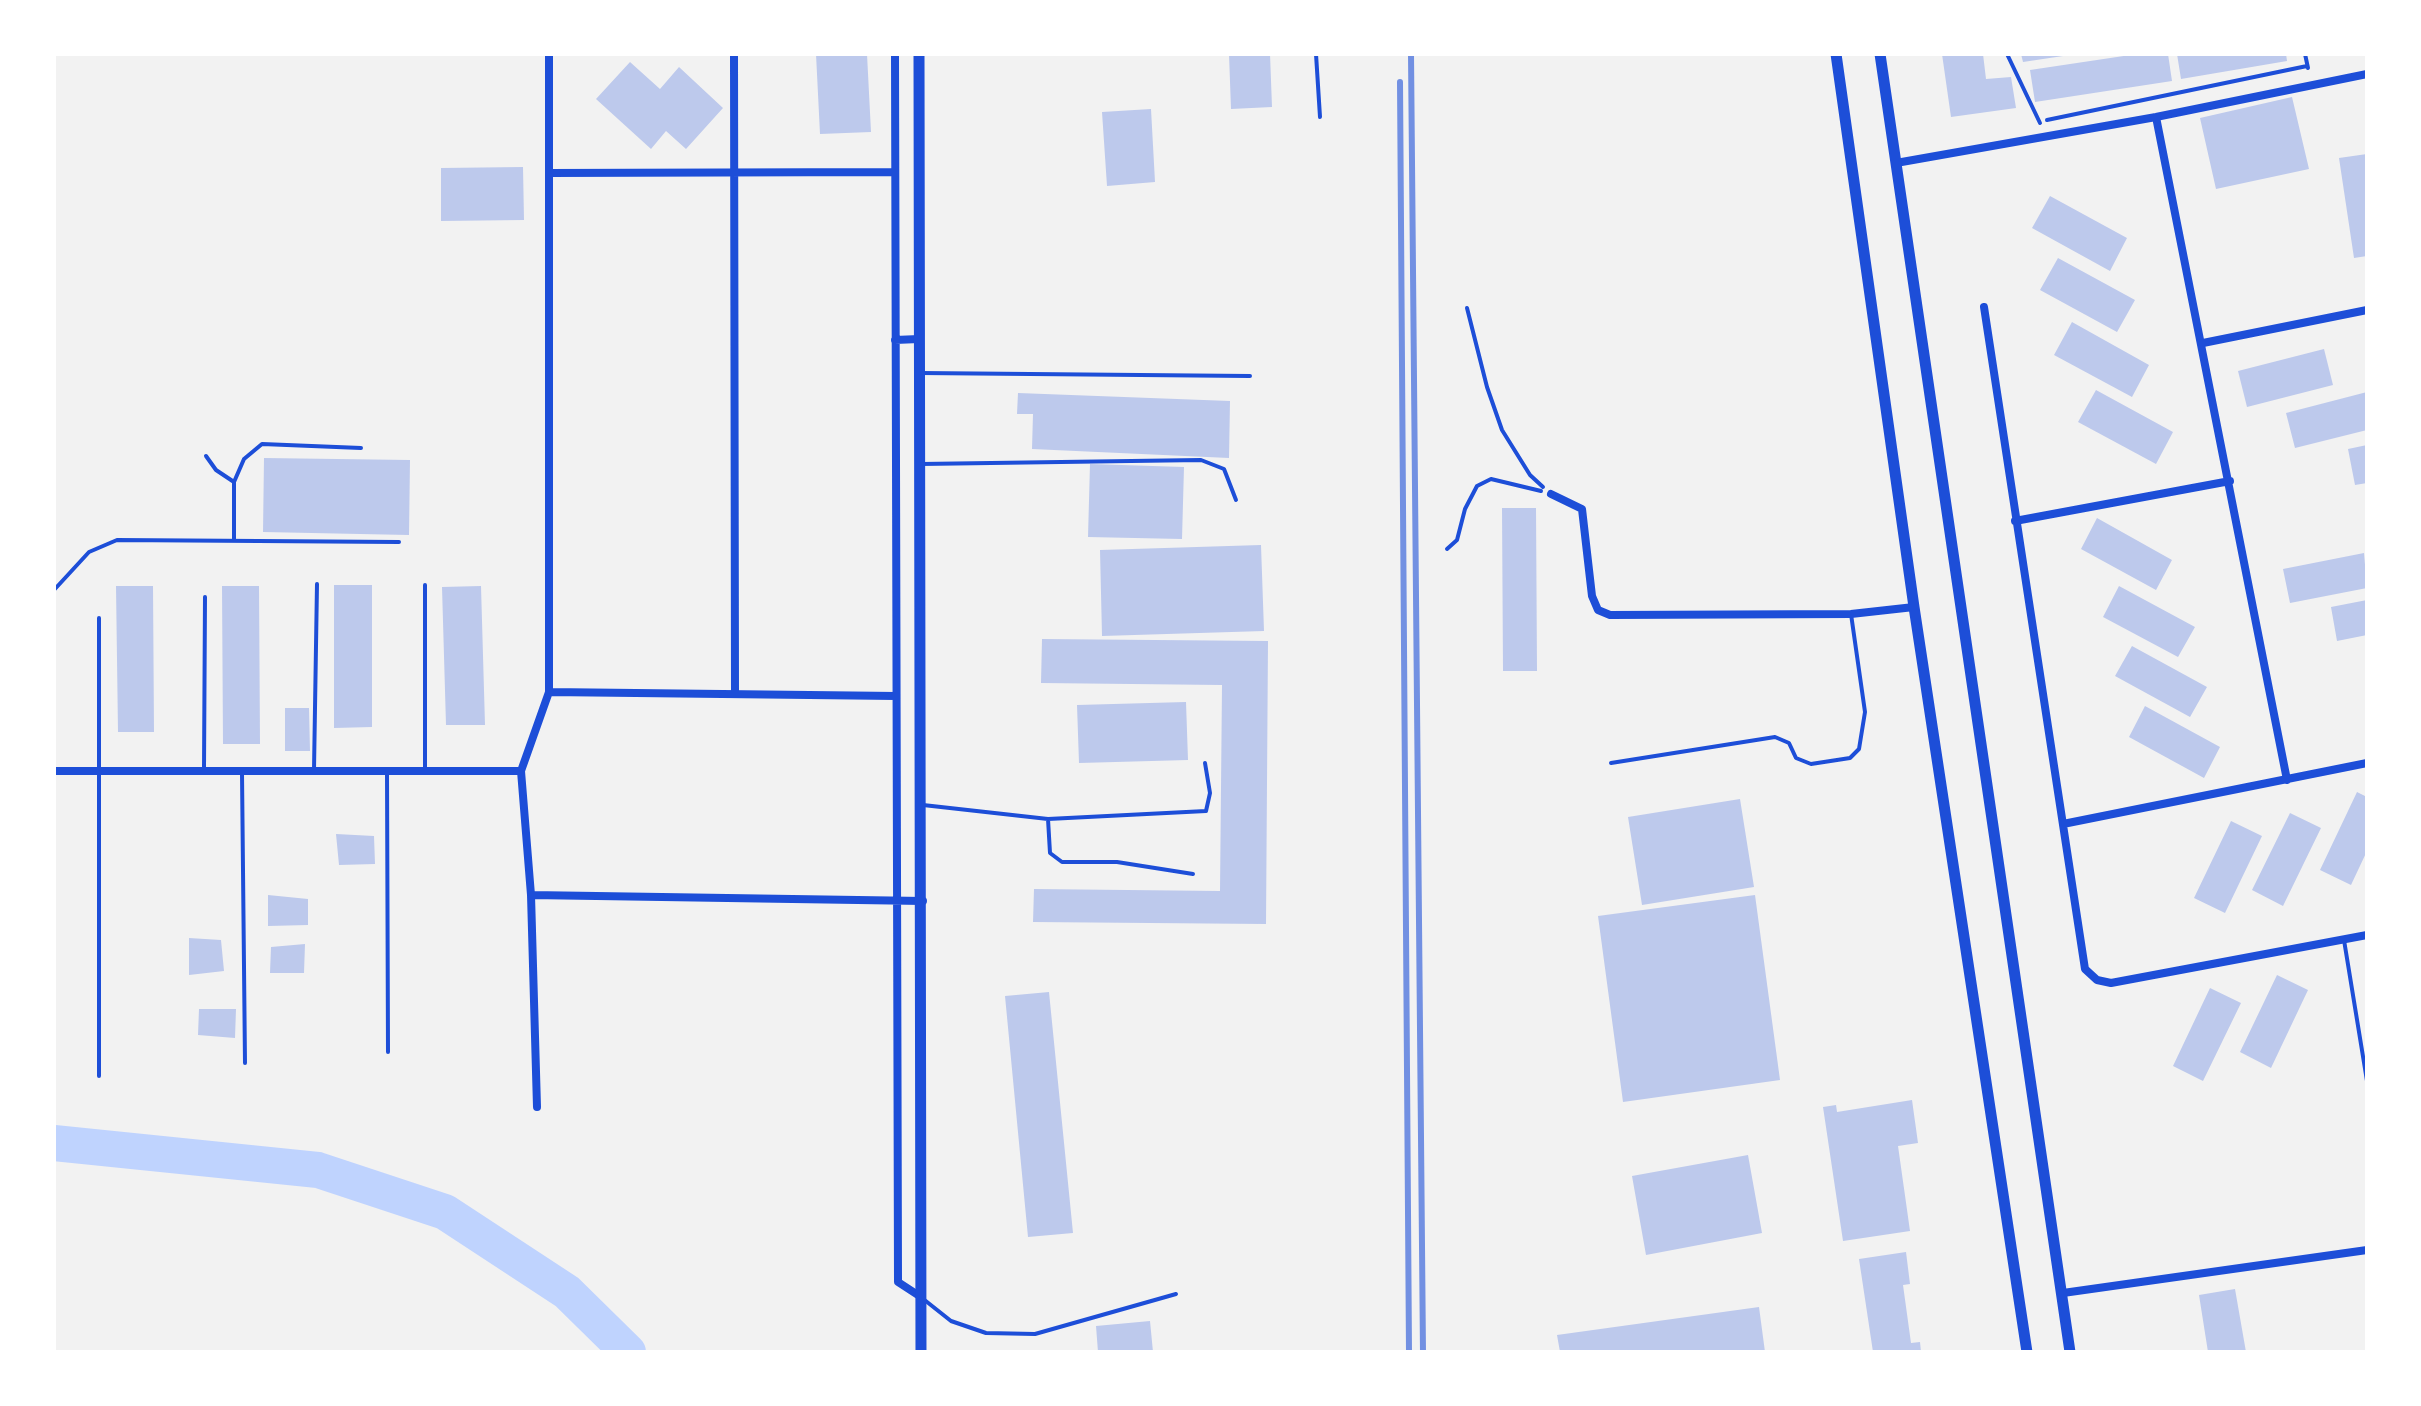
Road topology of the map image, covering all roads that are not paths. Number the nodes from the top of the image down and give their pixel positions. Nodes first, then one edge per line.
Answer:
1 (549, 54) edge
2 (734, 54) edge
3 (895, 54) edge
4 (919, 54) edge
5 (1316, 54) edge
6 (1836, 54) edge
7 (1880, 54) edge
8 (2367, 74) edge
9 (1320, 117) dead end
10 (2156, 117) junction
11 (1896, 163) junction
12 (895, 172) junction
13 (549, 173) junction
14 (735, 173) junction
15 (1984, 307) dead end
16 (2367, 310) edge
17 (919, 339) junction
18 (895, 340) junction
19 (2203, 343) junction
20 (920, 373) junction
21 (1250, 376) dead end
22 (361, 448) dead end
23 (206, 456) dead end
24 (920, 464) junction
25 (2230, 481) junction
26 (234, 482) junction
27 (1551, 494) road end
28 (1236, 500) dead end
29 (2015, 521) junction
30 (234, 540) junction
31 (399, 542) dead end
32 (317, 584) dead end
33 (425, 585) dead end
34 (54, 590) edge
35 (205, 597) dead end
36 (1914, 607) junction
37 (1851, 614) junction
38 (99, 618) dead end
39 (549, 692) junction
40 (735, 694) junction
41 (896, 696) junction
42 (1205, 763) dead end
43 (1611, 763) dead end
44 (2367, 763) edge
45 (99, 770) junction
46 (54, 771) edge
47 (204, 771) junction
48 (521, 771) junction
49 (242, 772) junction
50 (314, 772) junction
51 (387, 773) junction
52 (425, 773) junction
53 (2287, 780) junction
54 (923, 805) junction
55 (1048, 819) junction
56 (2063, 824) junction
57 (1193, 874) dead end
58 (531, 895) junction
59 (897, 899) junction
60 (923, 901) junction
61 (2367, 935) edge
62 (2344, 940) junction
63 (388, 1052) dead end
64 (245, 1063) dead end
65 (99, 1076) dead end
66 (2367, 1081) edge
67 (537, 1107) dead end
68 (2367, 1250) edge
69 (2063, 1293) junction
70 (1176, 1294) dead end
71 (921, 1297) junction
72 (921, 1352) edge
73 (2027, 1352) edge
74 (2070, 1352) edge

1 - 13 street
2 - 14 street
3 - 12 street
4 - 17 street
5 - 9 lane
6 - 36 street
7 - 11 street
8 - 10 street
10 - 11 street
10 - 19 street
11 - 69 street
12 - 14 street
12 - 18 street
13 - 14 street
13 - 39 street
14 - 40 street
15 - 29 street
16 - 19 street
17 - 18 street
17 - 20 street
18 - 41 street
19 - 25 street
20 - 21 lane
20 - 24 street
22 - 26 lane
23 - 26 lane
24 - 28 lane
24 - 54 street
25 - 29 street
25 - 53 street
26 - 30 lane
27 - 37 street
29 - 56 street
30 - 31 lane
30 - 34 lane
32 - 50 lane
33 - 52 lane
35 - 47 lane
36 - 37 street
36 - 73 street
37 - 43 lane
38 - 45 lane
39 - 40 street
39 - 48 street
40 - 41 street
41 - 59 street
42 - 55 lane
44 - 53 street
45 - 46 street
45 - 47 street
45 - 65 lane
47 - 49 street
48 - 52 street
48 - 58 street
49 - 50 street
49 - 64 lane
50 - 51 street
51 - 52 street
51 - 63 lane
53 - 56 street
54 - 55 lane
54 - 60 street
55 - 57 lane
56 - 62 street
58 - 59 street
58 - 67 street
59 - 60 street
59 - 71 street
60 - 71 street
61 - 62 street
62 - 66 lane
68 - 69 street
69 - 74 street
70 - 71 lane
71 - 72 street

